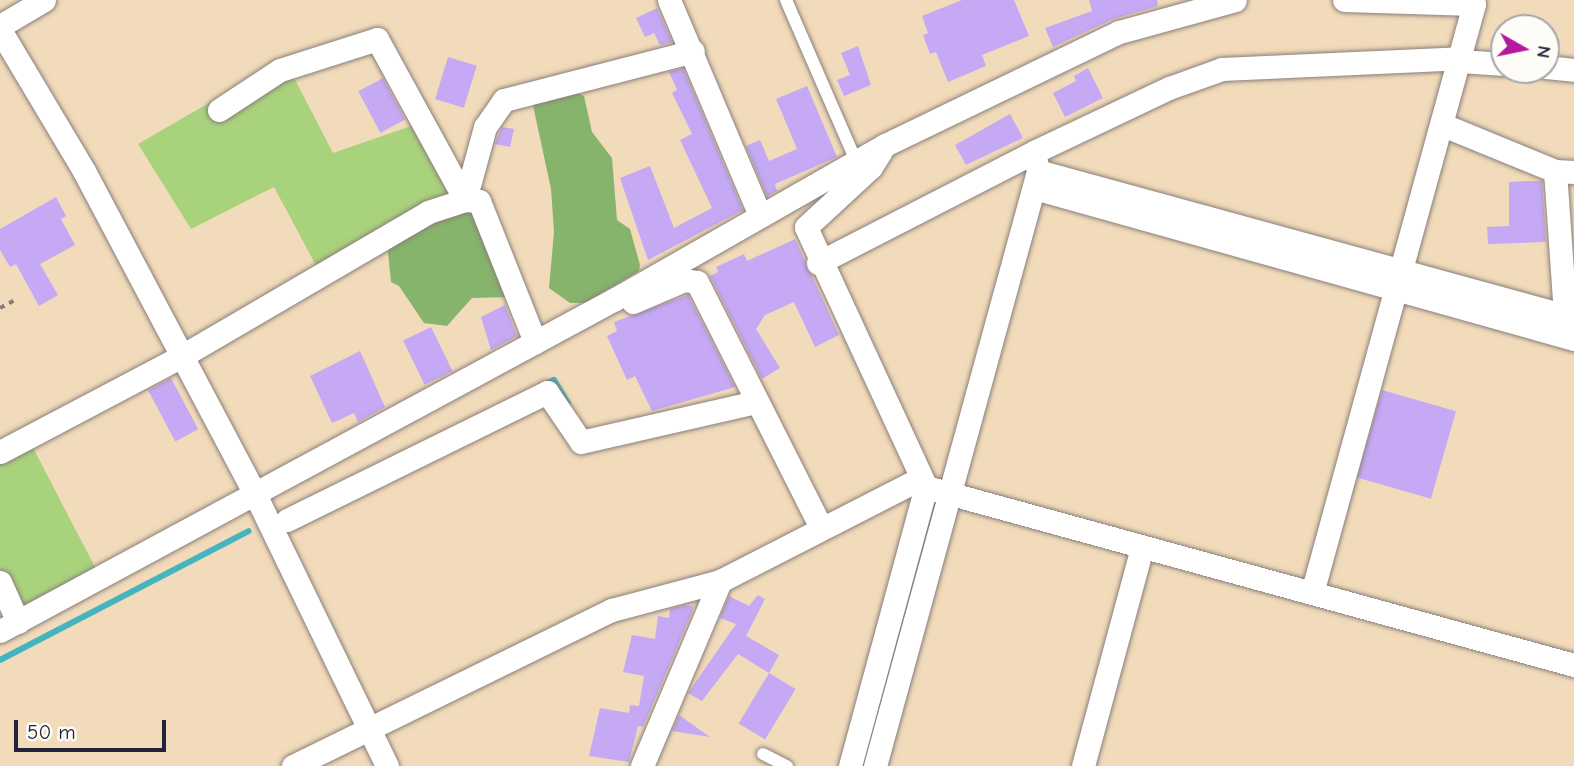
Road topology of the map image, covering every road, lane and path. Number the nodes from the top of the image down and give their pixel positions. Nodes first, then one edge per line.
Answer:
1 (44, 0) edge
2 (669, 0) edge
3 (786, 0) edge
4 (1235, 0) edge
5 (1344, 0) edge
6 (0, 28) edge
7 (693, 51) junction
8 (1460, 60) junction
9 (1490, 63) edge
10 (219, 110) dead end
11 (1443, 125) junction
12 (885, 145) junction
13 (856, 161) junction
14 (1035, 170) junction
15 (1564, 172) edge
16 (465, 200) junction
17 (759, 213) junction
18 (818, 263) junction
19 (1398, 280) junction
20 (17, 299) dead end
21 (615, 299) junction
22 (0, 308) edge
23 (1569, 316) edge
24 (1574, 339) edge
25 (535, 342) junction
26 (182, 356) junction
27 (755, 402) junction
28 (0, 452) edge
29 (924, 483) junction
30 (950, 494) junction
31 (255, 495) junction
32 (287, 520) dead end
33 (821, 527) junction
34 (1142, 547) junction
35 (720, 581) junction
36 (0, 582) edge
37 (1312, 593) junction
38 (9, 627) edge
39 (1574, 665) edge
40 (369, 729) junction
41 (762, 754) dead end
42 (293, 766) edge
43 (387, 766) edge
44 (642, 766) edge
45 (787, 766) edge
46 (850, 766) edge
47 (875, 766) edge
48 (1083, 766) edge

1 - 6 street
2 - 7 street
3 - 13 lane
4 - 12 street
5 - 8 street
6 - 26 street
7 - 16 street
7 - 17 street
8 - 9 street
8 - 11 street
8 - 14 street
10 - 16 street
11 - 15 street
11 - 19 street
12 - 13 street
12 - 18 street
13 - 17 street
14 - 18 street
14 - 19 street
14 - 30 street
15 - 23 street
16 - 25 street
16 - 26 street
17 - 21 street
18 - 29 street
19 - 23 street
19 - 24 street
19 - 37 street
20 - 22 path
21 - 25 street
21 - 27 street
25 - 31 street
26 - 28 street
26 - 31 street
27 - 32 street
27 - 33 street
29 - 30 street
29 - 33 street
29 - 46 street
30 - 34 street
30 - 47 street
31 - 38 street
31 - 40 street
33 - 35 street
34 - 37 street
34 - 48 street
35 - 40 street
35 - 44 street
36 - 38 street
37 - 39 street
40 - 42 street
40 - 43 street
41 - 45 lane

